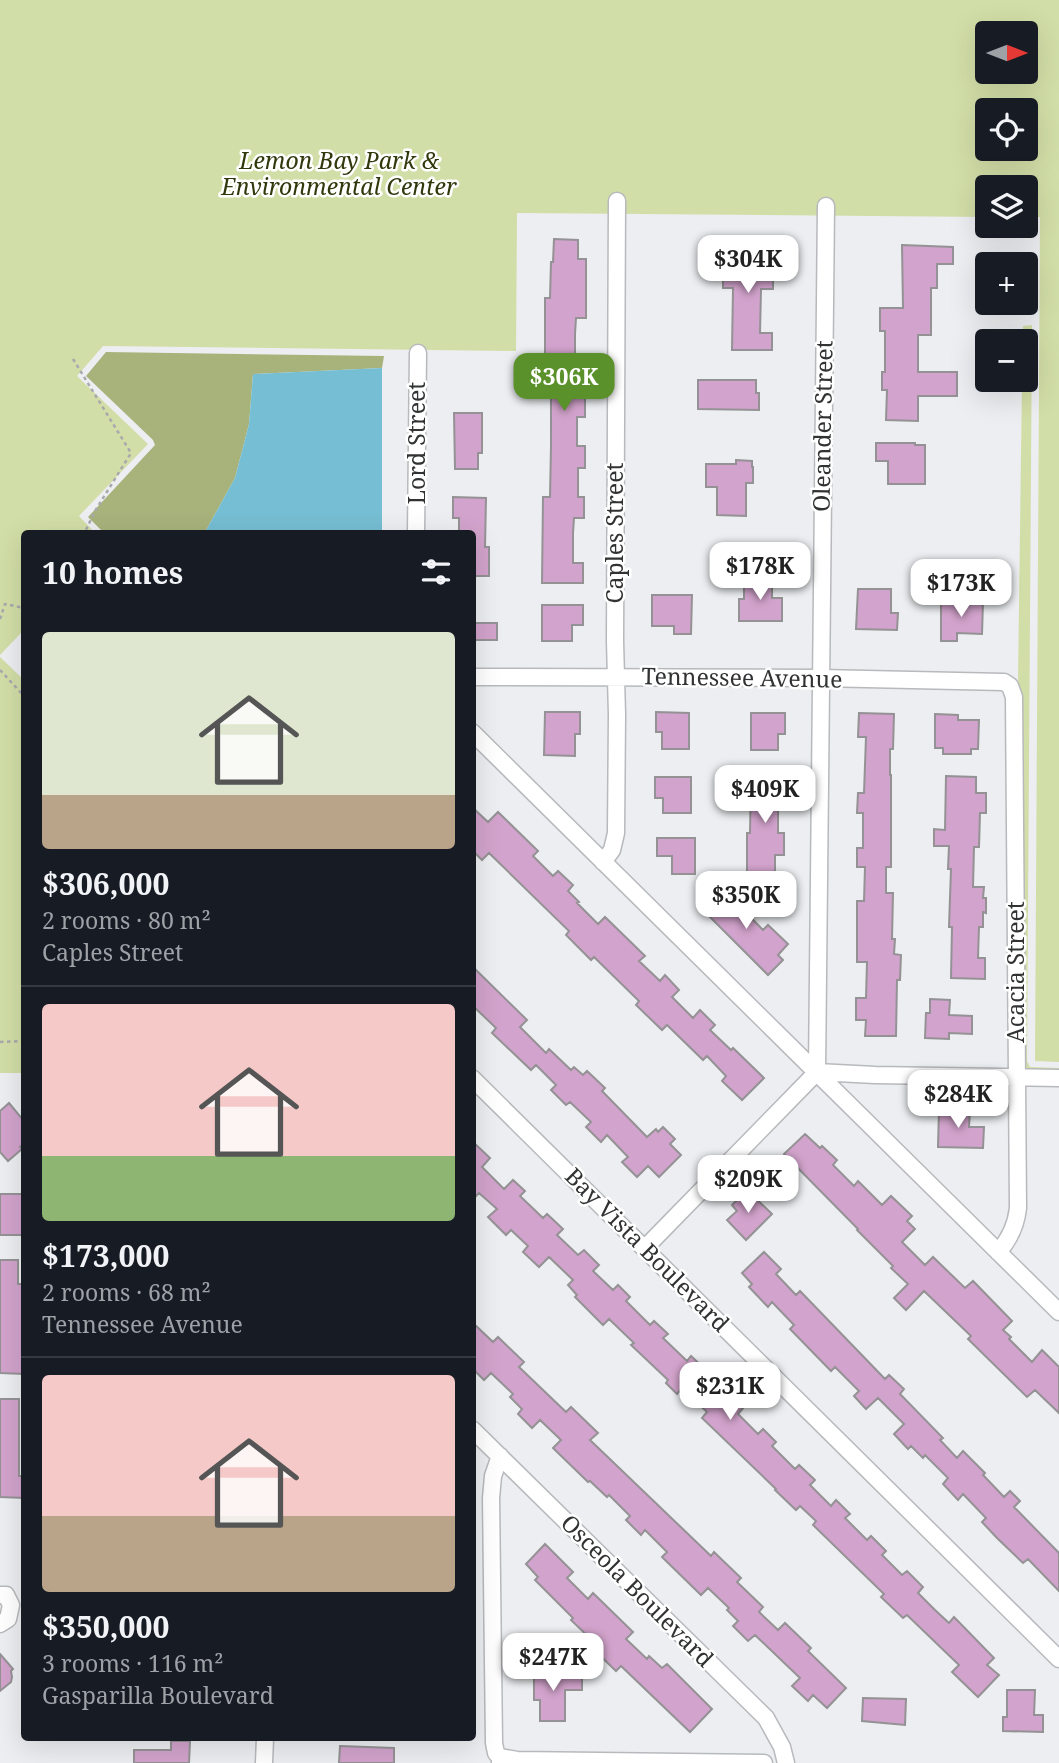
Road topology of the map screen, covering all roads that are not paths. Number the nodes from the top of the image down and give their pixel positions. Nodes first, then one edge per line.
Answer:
1 (617, 201) dead end
2 (826, 206) dead end
3 (418, 353) dead end
4 (416, 530) edge
5 (476, 677) edge
6 (615, 677) junction
7 (820, 678) junction
8 (1010, 686) joint
9 (476, 736) edge
10 (603, 862) junction
11 (817, 1072) junction
12 (1016, 1077) junction
13 (1059, 1078) edge
14 (476, 1082) edge
15 (645, 1248) junction
16 (998, 1252) junction
17 (1059, 1312) edge
18 (476, 1433) edge
19 (500, 1456) junction
20 (0, 1595) edge
21 (0, 1625) edge
22 (1059, 1659) edge
23 (265, 1741) edge
24 (500, 1760) edge
25 (264, 1763) edge
26 (764, 1763) edge
27 (786, 1763) edge

1 - 6 street, Caples Street
2 - 7 street, Oleander Street
3 - 4 street, Lord Street
5 - 6 street, Tennessee Avenue
6 - 7 street, Tennessee Avenue
6 - 10 street, Caples Street
7 - 8 street, Tennessee Avenue
7 - 11 street, Oleander Street
8 - 12 street, Acacia Street
9 - 10 street
10 - 11 street
11 - 12 street
11 - 15 street
11 - 16 street
12 - 13 street
12 - 16 street, Acacia Street
14 - 15 street, Bay Vista Boulevard
15 - 22 street, Bay Vista Boulevard
16 - 17 street
18 - 19 street, Osceola Boulevard
19 - 24 street
19 - 27 street, Osceola Boulevard
20 - 21 street
23 - 25 street
24 - 26 street

